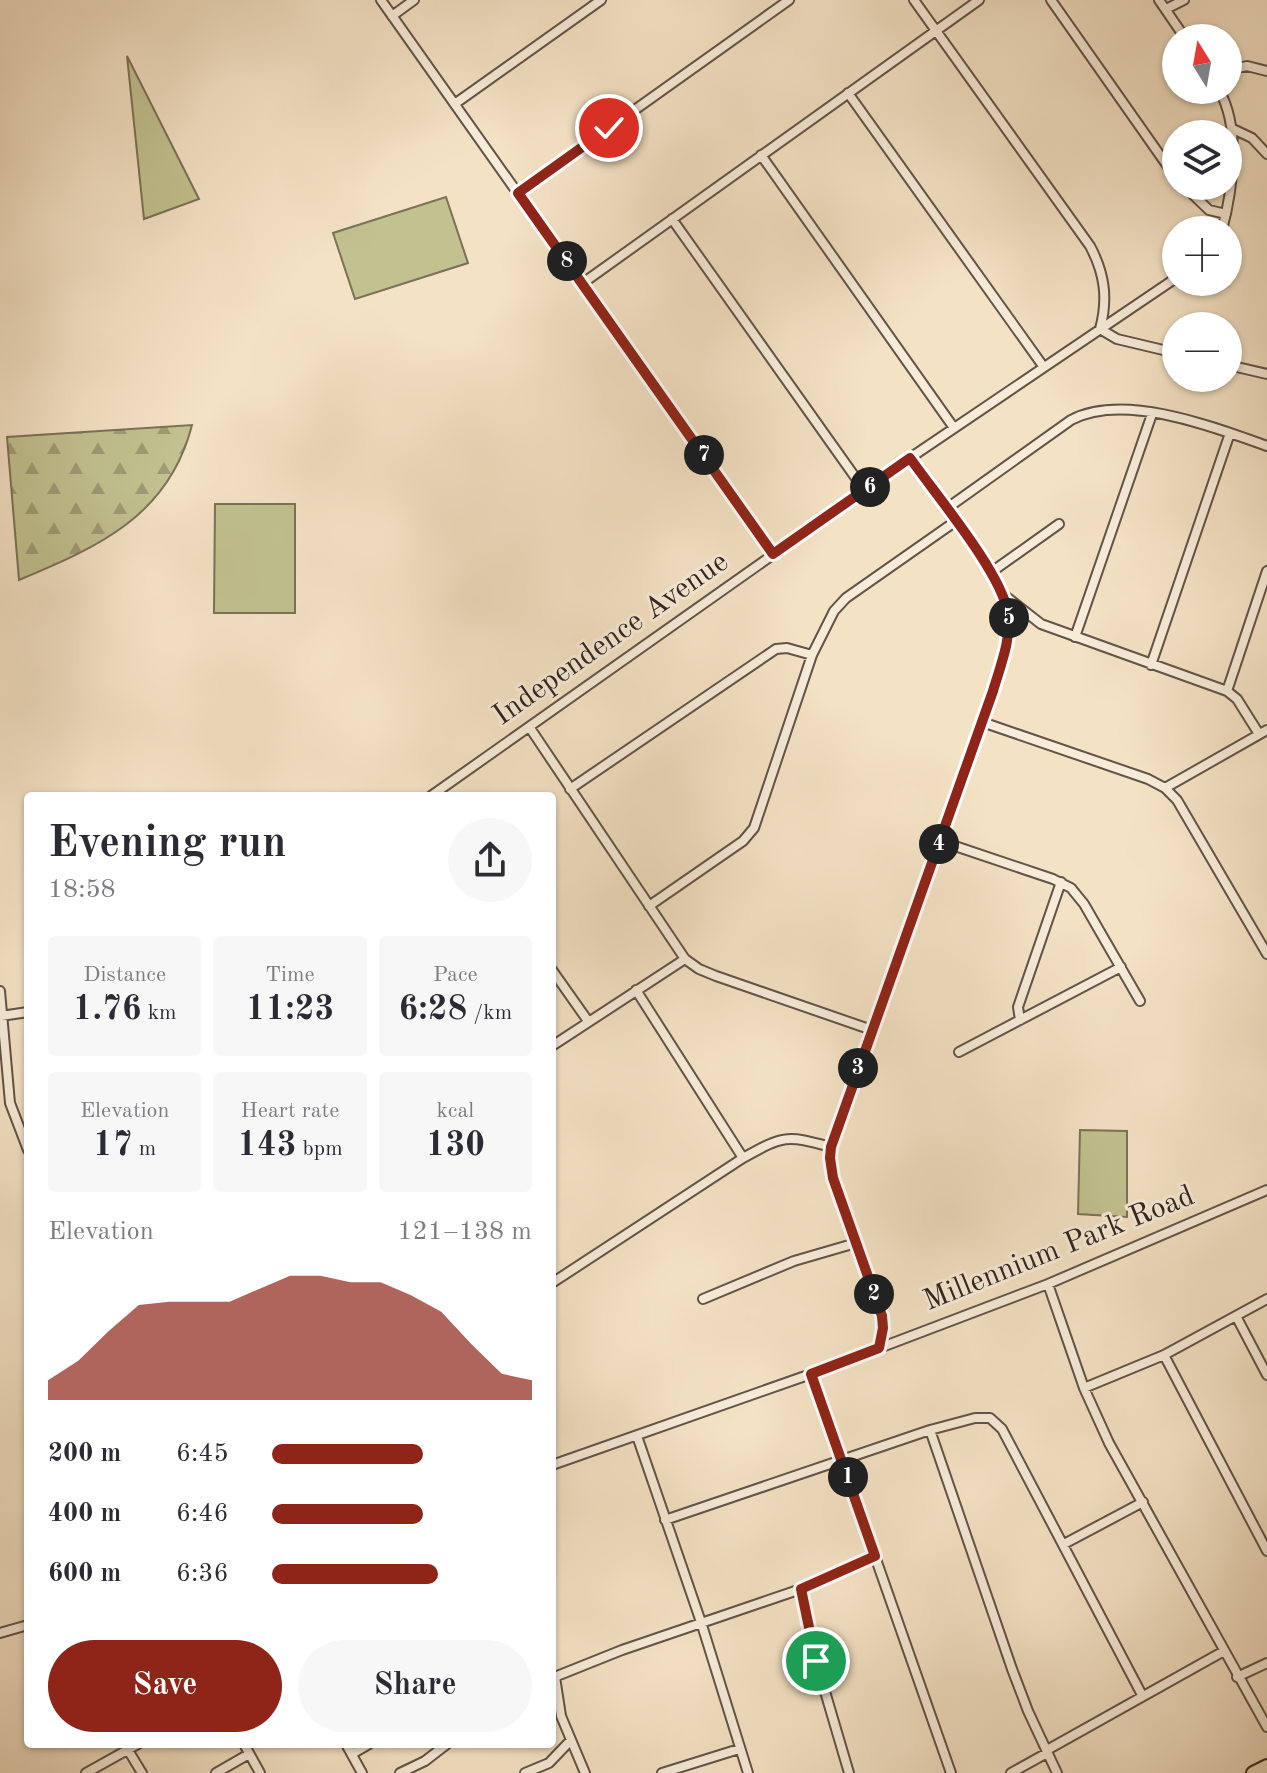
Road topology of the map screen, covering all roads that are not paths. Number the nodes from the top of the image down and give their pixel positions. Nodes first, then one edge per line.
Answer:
1 (381, 0) edge
2 (414, 0) edge
3 (601, 0) edge
4 (789, 0) edge
5 (914, 0) edge
6 (979, 0) edge
7 (1051, 0) edge
8 (1159, 0) edge
9 (1184, 0) edge
10 (1166, 9) junction
11 (392, 16) junction
12 (1176, 24) edge
13 (936, 32) junction
14 (1242, 67) edge
15 (1267, 71) edge
16 (848, 93) junction
17 (456, 103) junction
18 (1242, 133) edge
19 (1267, 154) edge
20 (761, 155) junction
21 (1162, 158) edge
22 (518, 193) junction
23 (1199, 200) edge
24 (1227, 200) edge
25 (1226, 214) joint
26 (672, 219) junction
27 (583, 283) junction
28 (1162, 287) edge
29 (1100, 329) junction
30 (1162, 350) edge
31 (1043, 366) junction
32 (1242, 368) edge
33 (1267, 374) edge
34 (1152, 414) junction
35 (954, 428) junction
36 (1230, 433) junction
37 (1267, 446) edge
38 (910, 458) junction
39 (865, 491) junction
40 (946, 509) junction
41 (956, 521) junction
42 (1059, 524) dead end
43 (773, 554) junction
44 (1267, 571) edge
45 (990, 573) junction
46 (1264, 590) edge
47 (1003, 595) junction
48 (1075, 637) junction
49 (812, 655) junction
50 (1151, 665) junction
51 (1227, 691) junction
52 (982, 722) junction
53 (530, 728) junction
54 (1263, 732) edge
55 (1165, 788) junction
56 (570, 789) junction
57 (437, 792) edge
58 (940, 841) junction
59 (1061, 882) junction
60 (649, 906) junction
61 (1267, 954) edge
62 (685, 959) junction
63 (1121, 967) junction
64 (556, 976) edge
65 (636, 990) junction
66 (0, 991) edge
67 (1140, 1001) dead end
68 (24, 1013) edge
69 (2, 1016) edge
70 (1020, 1020) junction
71 (588, 1021) junction
72 (872, 1030) junction
73 (556, 1043) edge
74 (959, 1052) dead end
75 (24, 1140) edge
76 (831, 1147) junction
77 (743, 1158) junction
78 (1267, 1190) edge
79 (856, 1243) junction
80 (556, 1280) edge
81 (1048, 1284) junction
82 (703, 1299) dead end
83 (1267, 1299) edge
84 (1236, 1316) junction
85 (879, 1348) junction
86 (1164, 1355) junction
87 (811, 1374) junction
88 (1267, 1375) edge
89 (1084, 1388) junction
90 (930, 1430) junction
91 (637, 1436) junction
92 (842, 1460) junction
93 (556, 1464) edge
94 (1143, 1502) junction
95 (665, 1520) junction
96 (1064, 1544) junction
97 (1267, 1551) edge
98 (875, 1556) junction
99 (801, 1589) junction
100 (701, 1622) junction
101 (24, 1626) edge
102 (0, 1633) edge
103 (1224, 1651) junction
104 (1267, 1663) edge
105 (556, 1676) edge
106 (1237, 1677) junction
107 (556, 1692) edge
108 (1142, 1695) junction
109 (556, 1711) edge
110 (561, 1716) junction
111 (1267, 1727) edge
112 (571, 1740) junction
113 (131, 1748) edge
114 (246, 1748) edge
115 (348, 1748) edge
116 (362, 1748) edge
117 (442, 1748) edge
118 (739, 1749) junction
119 (128, 1750) junction
120 (1047, 1752) junction
121 (249, 1754) junction
122 (352, 1754) junction
123 (425, 1761) junction
124 (1267, 1766) edge
125 (86, 1773) edge
126 (142, 1773) edge
127 (216, 1773) edge
128 (260, 1773) edge
129 (362, 1773) edge
130 (400, 1773) edge
131 (421, 1773) edge
132 (525, 1773) edge
133 (585, 1773) edge
134 (662, 1773) edge
135 (748, 1773) edge
136 (849, 1773) edge
137 (951, 1773) edge
138 (1011, 1773) edge
139 (1057, 1773) edge
140 (1253, 1773) edge

1 - 11 street
2 - 11 street
3 - 17 street
4 - 22 street
5 - 13 street
6 - 13 street
7 - 21 street
8 - 10 street
9 - 10 street
10 - 12 street
11 - 17 street
13 - 16 street
13 - 29 street
14 - 15 street
16 - 20 street
16 - 31 street
17 - 22 street
18 - 19 street
20 - 26 street
20 - 35 street
22 - 27 street
23 - 25 street
24 - 25 street
26 - 27 street
26 - 39 street
27 - 43 street
28 - 29 street, Independence Avenue
29 - 30 street
29 - 31 street, Independence Avenue
31 - 35 street, Independence Avenue
32 - 33 street
34 - 36 street
34 - 40 street
34 - 48 street
35 - 38 street, Independence Avenue
36 - 37 street
36 - 50 street
38 - 39 street, Independence Avenue
38 - 40 street
39 - 43 street, Independence Avenue
40 - 41 street
41 - 45 street
41 - 49 street
42 - 45 street
43 - 53 street, Independence Avenue
44 - 46 street
45 - 47 street
46 - 51 street
47 - 48 street
47 - 52 street
48 - 50 street
49 - 56 street
49 - 60 street
50 - 51 street
51 - 54 street
52 - 55 street
52 - 58 street
53 - 56 street
53 - 57 street, Independence Avenue
54 - 55 street
55 - 61 street
56 - 60 street
58 - 59 street
58 - 72 street
59 - 63 street
59 - 70 street
60 - 62 street
62 - 65 street
62 - 72 street
63 - 67 street
63 - 70 street
64 - 71 street
65 - 71 street
65 - 77 street
66 - 69 street
68 - 69 street
69 - 75 street
70 - 74 street
71 - 73 street
72 - 76 street
76 - 77 street
76 - 79 street
77 - 80 street
78 - 81 street, Millennium Park Road
79 - 82 street
79 - 85 street
81 - 85 street, Millennium Park Road
81 - 89 street
83 - 84 street
84 - 86 street
84 - 88 street
85 - 87 street, Millennium Park Road
86 - 89 street
86 - 97 street
87 - 91 street, Millennium Park Road
87 - 92 street
89 - 94 street
90 - 92 street
90 - 96 street
90 - 120 street
91 - 93 street, Millennium Park Road
91 - 95 street
92 - 95 street
92 - 98 street
94 - 96 street
94 - 103 street
95 - 100 street
96 - 108 street
98 - 99 street
98 - 137 street
99 - 100 street
99 - 136 street
100 - 105 street
100 - 118 street
101 - 102 street
103 - 106 street
103 - 108 street
104 - 106 street
106 - 111 street
107 - 110 street
108 - 120 street
109 - 110 street
110 - 112 street
112 - 132 street
112 - 133 street
113 - 119 street
114 - 121 street
115 - 122 street
116 - 122 street
117 - 123 street
118 - 134 street
118 - 135 street
119 - 125 street
119 - 126 street
120 - 138 street
120 - 139 street
121 - 127 street
121 - 128 street
122 - 129 street
123 - 130 street
123 - 131 street
124 - 140 highway

